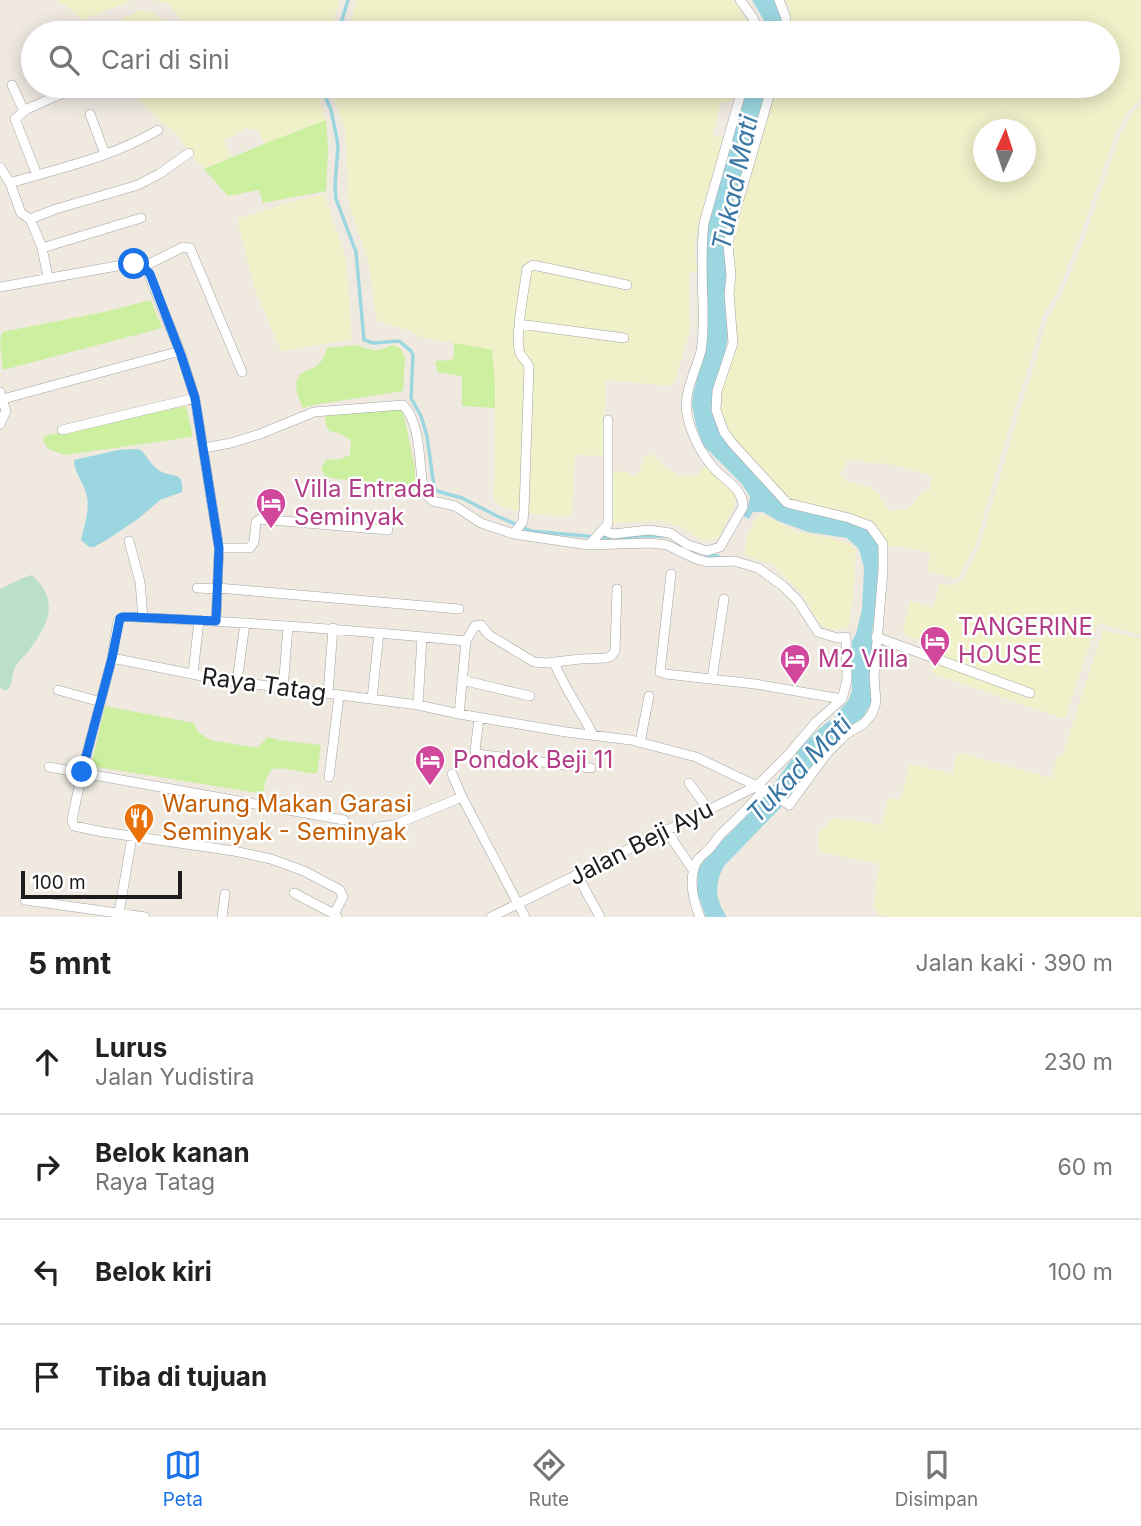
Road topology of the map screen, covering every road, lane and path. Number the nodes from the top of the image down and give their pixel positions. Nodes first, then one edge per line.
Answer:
1 (740, 0) edge
2 (779, 0) edge
3 (754, 21) edge
4 (786, 21) edge
5 (12, 85) dead end
6 (52, 98) edge
7 (740, 98) edge
8 (768, 98) edge
9 (24, 111) junction
10 (90, 114) dead end
11 (158, 130) dead end
12 (189, 153) dead end
13 (105, 154) junction
14 (0, 167) edge
15 (37, 175) junction
16 (10, 183) junction
17 (141, 218) dead end
18 (30, 219) junction
19 (42, 248) junction
20 (143, 267) junction
21 (48, 277) junction
22 (627, 285) dead end
23 (0, 287) edge
24 (519, 324) junction
25 (624, 338) dead end
26 (180, 351) junction
27 (242, 372) dead end
28 (2, 395) edge
29 (195, 398) junction
30 (608, 420) dead end
31 (0, 424) edge
32 (62, 430) dead end
33 (204, 448) junction
34 (518, 528) junction
35 (388, 530) dead end
36 (596, 537) junction
37 (129, 541) dead end
38 (219, 548) junction
39 (671, 574) dead end
40 (197, 588) dead end
41 (218, 589) junction
42 (617, 589) dead end
43 (723, 599) dead end
44 (458, 609) dead end
45 (143, 617) junction
46 (199, 621) junction
47 (216, 621) junction
48 (245, 623) junction
49 (288, 626) junction
50 (333, 628) junction
51 (379, 633) junction
52 (422, 637) junction
53 (876, 637) junction
54 (466, 641) junction
55 (112, 658) junction
56 (554, 662) junction
57 (193, 674) junction
58 (712, 679) junction
59 (462, 680) junction
60 (237, 682) junction
61 (283, 688) junction
62 (58, 690) dead end
63 (1030, 693) dead end
64 (328, 694) junction
65 (339, 696) junction
66 (530, 696) dead end
67 (649, 696) dead end
68 (372, 699) junction
69 (842, 699) junction
70 (101, 702) junction
71 (418, 705) junction
72 (458, 714) junction
73 (479, 718) junction
74 (593, 735) junction
75 (640, 743) junction
76 (49, 767) dead end
77 (591, 768) dead end
78 (82, 772) junction
79 (452, 774) dead end
80 (329, 777) dead end
81 (689, 783) dead end
82 (763, 788) junction
83 (462, 797) junction
84 (708, 809) junction
85 (344, 820) dead end
86 (377, 827) dead end
87 (667, 829) junction
88 (132, 837) junction
89 (693, 870) junction
90 (578, 875) junction
91 (294, 893) dead end
92 (225, 894) dead end
93 (25, 900) dead end
94 (519, 904) junction
95 (120, 913) junction
96 (335, 916) edge
97 (145, 917) edge
98 (222, 917) edge
99 (491, 917) edge
100 (525, 917) edge
101 (600, 917) edge
102 (700, 917) edge

1 - 3 street
2 - 4 street
5 - 9 street
6 - 9 street
7 - 36 street
8 - 53 street
9 - 15 street
10 - 13 street
11 - 13 street
12 - 18 street
13 - 15 street
14 - 16 street
15 - 16 street
16 - 18 street
17 - 19 street
18 - 19 street
19 - 21 street
20 - 21 street
20 - 26 street
20 - 27 street
21 - 23 street
22 - 24 street
24 - 25 street
24 - 34 street
26 - 28 street
26 - 29 street
28 - 31 street
29 - 32 street
29 - 33 street
30 - 36 street
33 - 34 street
33 - 38 street
34 - 36 street
35 - 38 street
36 - 69 street
37 - 45 street
38 - 41 street
39 - 58 street
40 - 41 street
41 - 44 street
41 - 47 street
42 - 56 street
43 - 58 street
45 - 46 street
45 - 55 street
46 - 47 street
46 - 57 street
47 - 48 street
48 - 49 street
48 - 60 street
49 - 50 street
49 - 61 street
50 - 51 street
50 - 64 street
51 - 52 street
51 - 68 street
52 - 54 street
52 - 71 street
53 - 63 street
53 - 82 street, Raya Tatag
54 - 56 street
54 - 59 street
55 - 57 street, Raya Tatag
55 - 70 street
56 - 74 street
57 - 60 street, Raya Tatag
58 - 69 street
59 - 66 street
59 - 72 street
60 - 61 street, Raya Tatag
61 - 64 street, Raya Tatag
62 - 70 street
64 - 65 street, Raya Tatag
65 - 68 street, Raya Tatag
65 - 80 street
67 - 75 street
68 - 71 street, Raya Tatag
69 - 82 street, Jalan Beji Ayu
70 - 78 street
71 - 72 street, Raya Tatag
72 - 73 street, Raya Tatag
73 - 74 street, Raya Tatag
73 - 77 street
74 - 75 street, Raya Tatag
75 - 82 street, Raya Tatag
76 - 78 street
78 - 85 street
78 - 88 street
79 - 83 street
81 - 84 street
82 - 84 street, Jalan Beji Ayu
82 - 89 street
83 - 86 street
83 - 94 street
84 - 87 street, Jalan Beji Ayu
87 - 89 street
87 - 90 street, Jalan Beji Ayu
88 - 95 street
88 - 96 street
89 - 102 street
90 - 94 street, Jalan Beji Ayu
90 - 101 street
91 - 96 street
92 - 98 street
93 - 95 street
94 - 99 street, Jalan Beji Ayu
94 - 100 street
95 - 97 street

